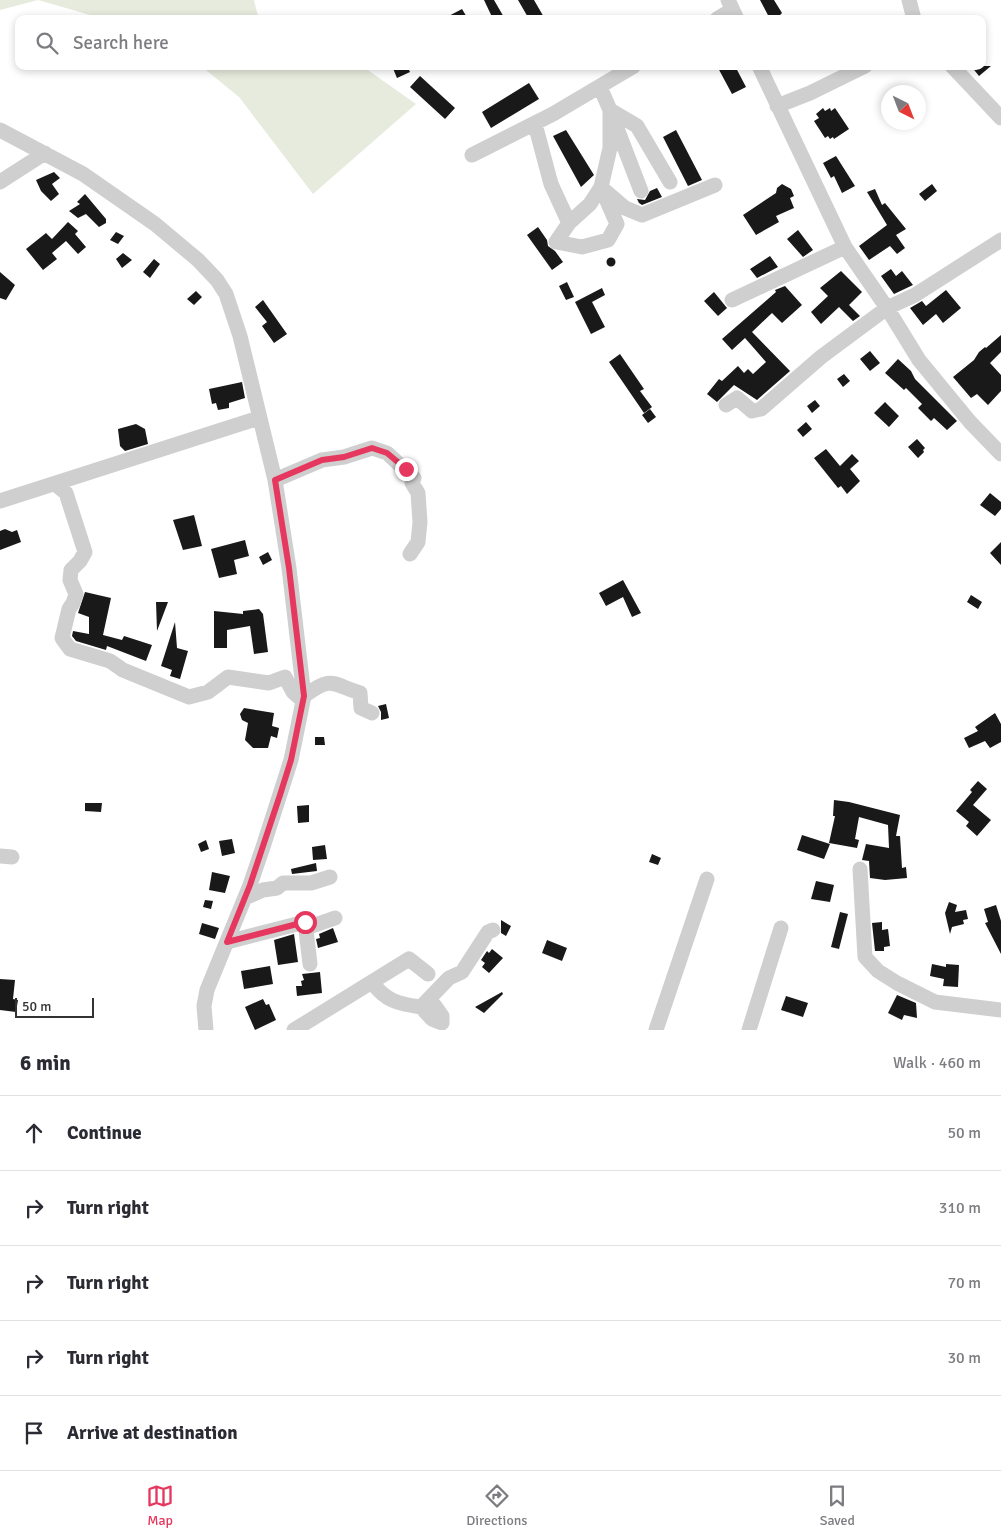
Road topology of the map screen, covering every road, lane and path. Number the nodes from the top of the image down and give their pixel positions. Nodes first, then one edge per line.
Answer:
1 (909, 0) edge
2 (913, 15) edge
3 (628, 70) edge
4 (761, 70) edge
5 (857, 70) edge
6 (956, 70) edge
7 (600, 87) junction
8 (777, 106) junction
9 (610, 110) junction
10 (1001, 118) edge
11 (535, 124) junction
12 (0, 130) edge
13 (45, 153) junction
14 (472, 155) dead end
15 (0, 182) edge
16 (670, 182) dead end
17 (715, 185) dead end
18 (601, 187) junction
19 (642, 191) dead end
20 (569, 222) junction
21 (1001, 240) edge
22 (845, 247) junction
23 (732, 300) dead end
24 (887, 308) junction
25 (726, 405) dead end
26 (259, 418) junction
27 (1001, 454) edge
28 (275, 480) junction
29 (56, 484) junction
30 (0, 501) edge
31 (410, 554) dead end
32 (302, 674) junction
33 (285, 677) junction
34 (303, 698) junction
35 (372, 713) dead end
36 (860, 870) dead end
37 (330, 877) dead end
38 (707, 879) dead end
39 (245, 898) junction
40 (335, 918) dead end
41 (305, 922) junction
42 (781, 928) dead end
43 (493, 930) dead end
44 (227, 942) junction
45 (310, 964) dead end
46 (428, 974) dead end
47 (372, 982) junction
48 (1001, 1010) edge
49 (206, 1030) edge
50 (294, 1030) edge
51 (656, 1030) edge
52 (750, 1030) edge

1 - 2 street
3 - 7 street
4 - 8 street
5 - 8 street
6 - 10 street
7 - 9 street
7 - 11 street
8 - 22 street
9 - 16 street
9 - 18 street
9 - 19 street
11 - 14 street
11 - 20 street
12 - 13 street
13 - 15 street
13 - 26 street
17 - 18 street
18 - 20 street
18 - 20 street
21 - 24 street
22 - 23 street
22 - 24 street
24 - 25 street
24 - 27 street
26 - 28 street
26 - 29 street
28 - 31 street
28 - 32 street
29 - 30 street
29 - 33 street
32 - 33 street
32 - 34 street
33 - 34 street
34 - 35 street
34 - 39 street
36 - 48 street
37 - 39 street
38 - 51 street
39 - 44 street
40 - 41 street
41 - 44 street
41 - 45 street
42 - 52 street
43 - 47 street
44 - 49 street
46 - 47 street
47 - 50 street

